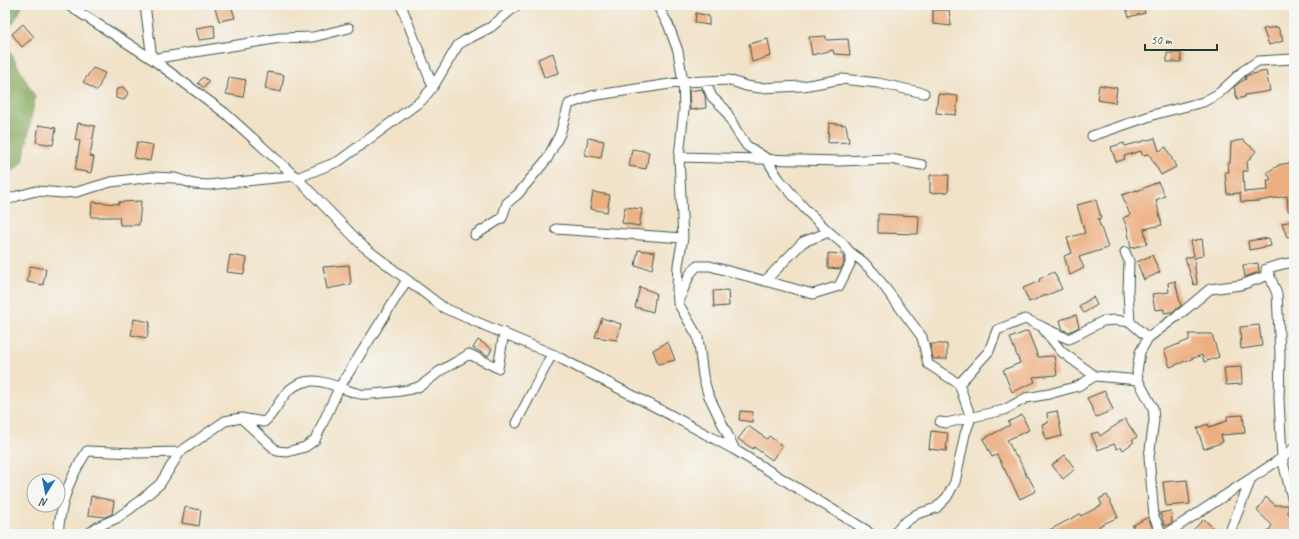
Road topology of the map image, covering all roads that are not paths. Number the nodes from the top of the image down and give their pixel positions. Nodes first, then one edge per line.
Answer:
1 (68, 5) edge
2 (146, 5) edge
3 (401, 5) edge
4 (518, 5) edge
5 (657, 5) edge
6 (349, 28) dead end
7 (152, 59) junction
8 (1294, 59) edge
9 (705, 81) junction
10 (683, 82) junction
11 (434, 87) junction
12 (924, 93) dead end
13 (1092, 136) dead end
14 (679, 157) junction
15 (766, 158) junction
16 (922, 165) dead end
17 (295, 177) junction
18 (5, 201) edge
19 (556, 229) dead end
20 (829, 232) junction
21 (475, 235) dead end
22 (683, 238) junction
23 (850, 252) junction
24 (1126, 252) dead end
25 (1294, 262) edge
26 (1266, 269) junction
27 (407, 280) junction
28 (765, 281) junction
29 (678, 303) junction
30 (1130, 322) junction
31 (1039, 324) junction
32 (504, 333) junction
33 (1148, 338) junction
34 (552, 354) junction
35 (1095, 376) junction
36 (1138, 380) junction
37 (959, 384) junction
38 (339, 388) junction
39 (241, 418) junction
40 (971, 418) junction
41 (721, 420) junction
42 (940, 422) dead end
43 (516, 423) dead end
44 (718, 440) junction
45 (1294, 448) edge
46 (735, 450) junction
47 (180, 452) junction
48 (1282, 458) junction
49 (1251, 479) junction
50 (1294, 506) edge
51 (58, 534) edge
52 (88, 534) edge
53 (870, 534) edge
54 (895, 534) edge
55 (1162, 534) edge
56 (1166, 534) edge
57 (1229, 534) edge

1 - 7 street
2 - 7 street
3 - 11 street
4 - 11 street
5 - 10 street
6 - 7 street
7 - 17 street
8 - 13 street
9 - 10 street
9 - 12 street
9 - 15 street
10 - 14 street
10 - 21 street
11 - 17 street
14 - 15 street
14 - 22 street
15 - 16 street
15 - 20 street
17 - 18 street
17 - 27 street
19 - 22 street
20 - 23 street
20 - 28 street
22 - 29 street
23 - 28 street
23 - 37 street
24 - 30 street
25 - 26 street
26 - 33 street
26 - 48 street
27 - 32 street
27 - 38 street
28 - 29 street
29 - 41 street
30 - 31 street
30 - 33 street
31 - 35 street
31 - 37 street
32 - 34 street
32 - 38 street
33 - 36 street
34 - 43 street
34 - 44 street
35 - 36 street
35 - 40 street
36 - 55 street
37 - 40 street
38 - 39 street
38 - 39 street
39 - 47 street
40 - 42 street
40 - 54 street
41 - 44 street
41 - 46 street
44 - 46 street
45 - 48 street
46 - 53 street
47 - 51 street
47 - 52 street
48 - 49 street
48 - 50 street
49 - 56 street
49 - 57 street

